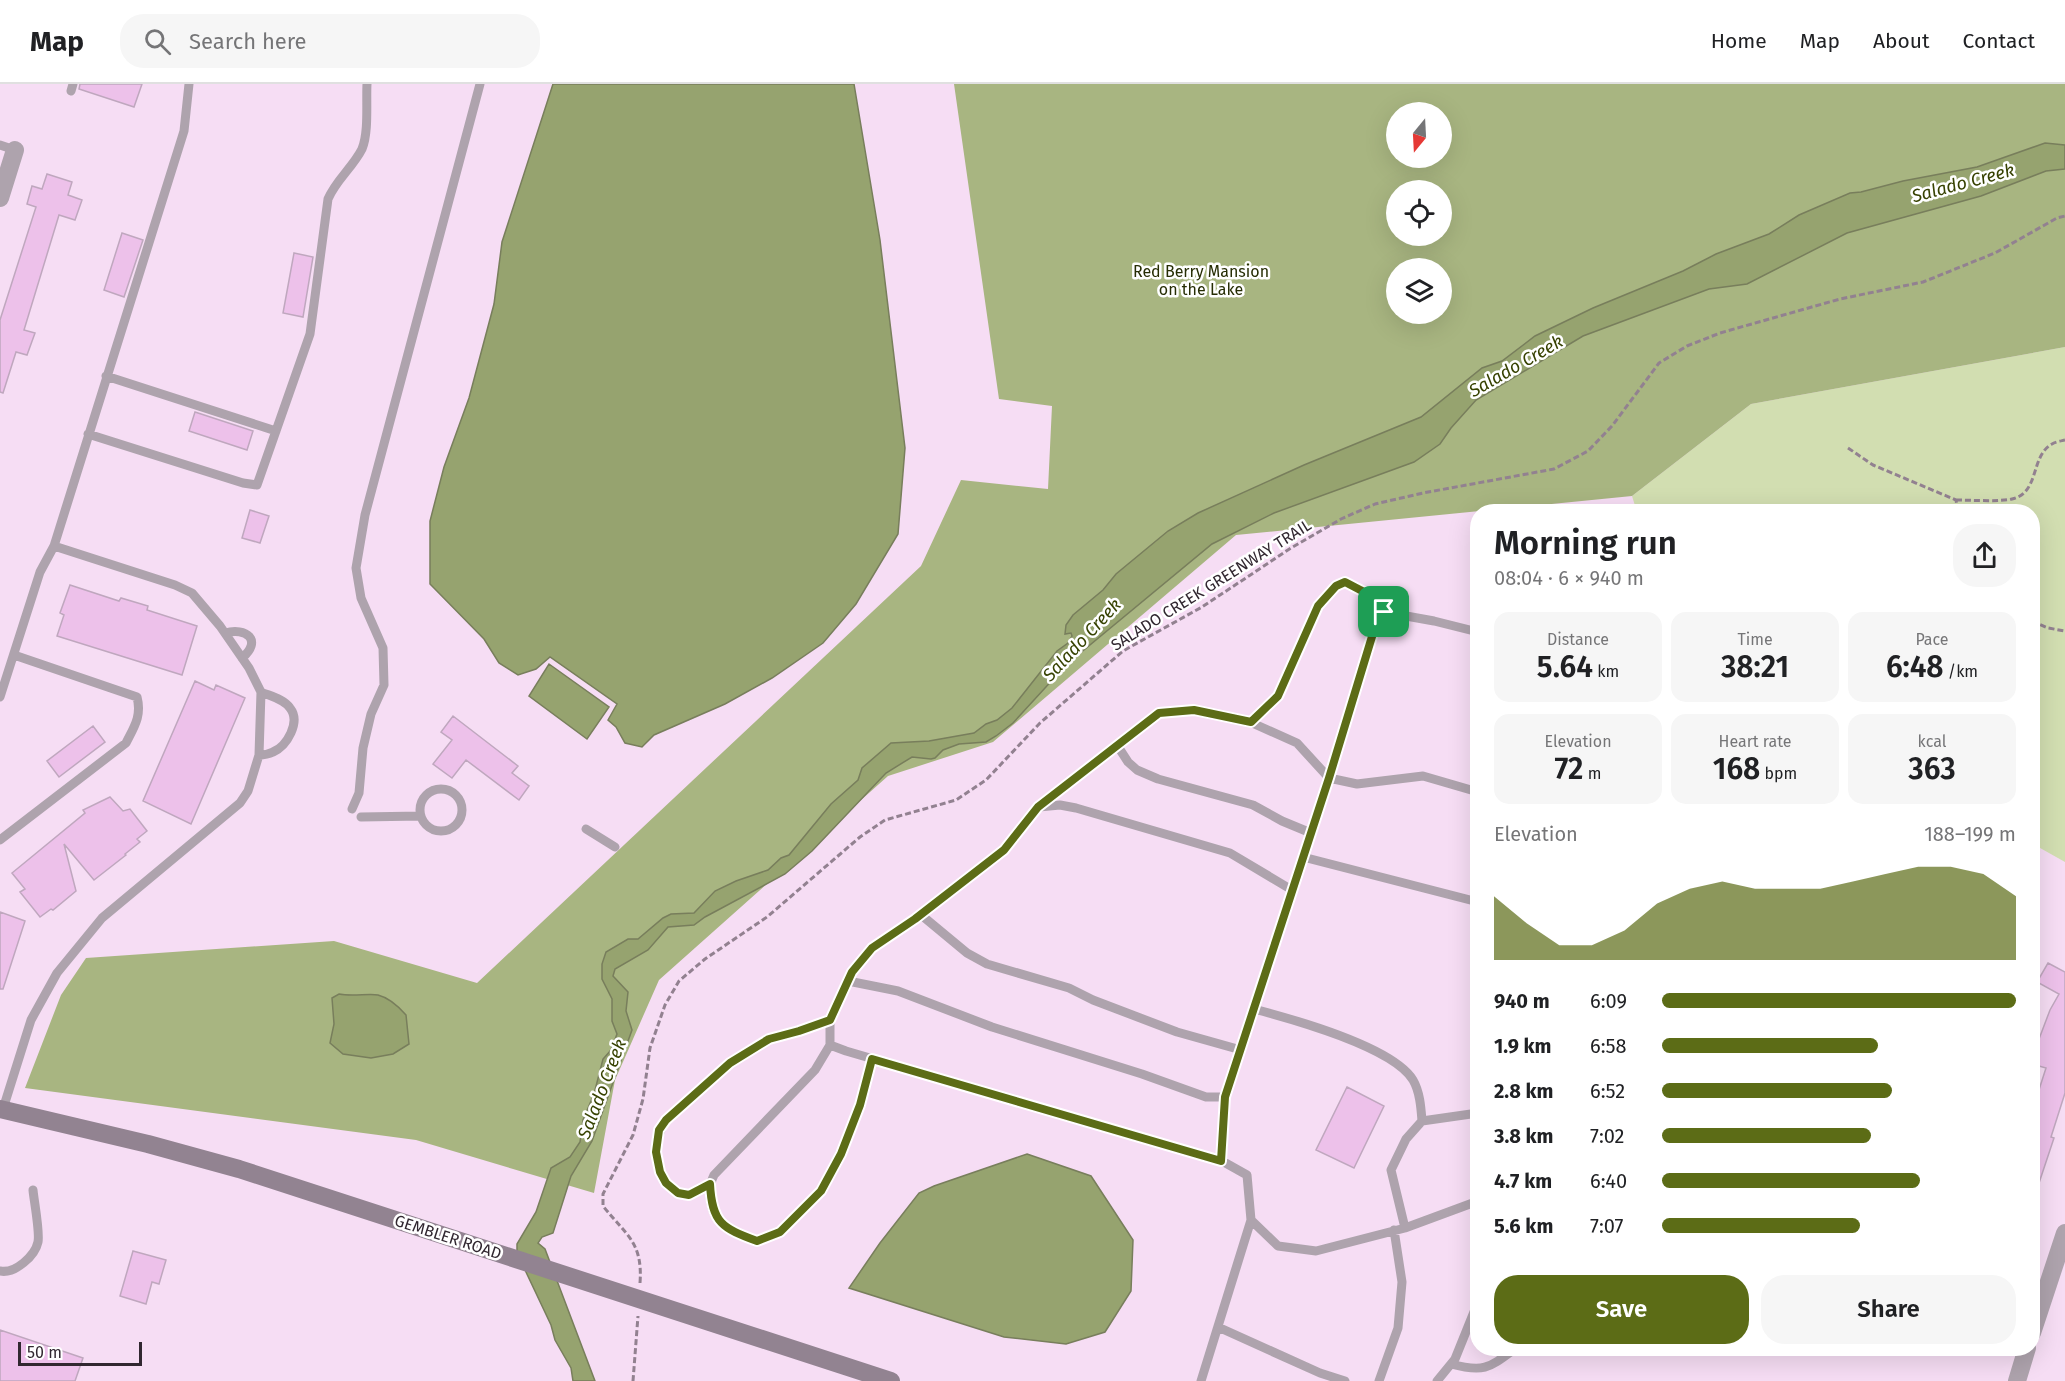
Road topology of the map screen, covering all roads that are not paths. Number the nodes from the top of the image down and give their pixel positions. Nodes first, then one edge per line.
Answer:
1 (189, 84) edge
2 (367, 84) edge
3 (480, 84) edge
4 (7, 148) edge
5 (0, 198) edge
6 (106, 376) junction
7 (276, 431) junction
8 (88, 434) junction
9 (54, 546) junction
10 (1384, 612) junction
11 (1470, 630) edge
12 (225, 633) junction
13 (14, 655) junction
14 (242, 658) junction
15 (261, 692) junction
16 (0, 697) edge
17 (1251, 722) junction
18 (1117, 745) junction
19 (259, 756) junction
20 (1329, 778) junction
21 (1470, 790) edge
22 (1038, 807) junction
23 (352, 809) dead end
24 (421, 816) junction
25 (361, 817) dead end
26 (586, 829) dead end
27 (1311, 834) junction
28 (0, 840) edge
29 (615, 847) dead end
30 (1303, 857) junction
31 (1292, 890) junction
32 (1470, 900) edge
33 (920, 914) junction
34 (848, 981) junction
35 (1254, 1009) junction
36 (830, 1020) junction
37 (830, 1045) junction
38 (1240, 1050) junction
39 (872, 1059) junction
40 (1225, 1097) junction
41 (1, 1112) edge
42 (1470, 1114) edge
43 (1422, 1121) junction
44 (1221, 1161) junction
45 (710, 1184) junction
46 (33, 1190) dead end
47 (1470, 1204) edge
48 (1251, 1220) junction
49 (1405, 1228) junction
50 (1394, 1230) junction
51 (2065, 1233) edge
52 (0, 1270) edge
53 (2040, 1309) edge
54 (1470, 1323) edge
55 (1218, 1327) junction
56 (1505, 1356) edge
57 (2025, 1356) edge
58 (1451, 1364) junction
59 (891, 1381) edge
60 (1201, 1381) edge
61 (1345, 1381) edge
62 (1379, 1381) edge
63 (1437, 1381) edge
64 (2017, 1381) edge

1 - 6 lane
2 - 7 lane
3 - 23 lane
4 - 5 street
6 - 7 lane
6 - 8 lane
7 - 8 lane
8 - 9 lane
9 - 12 lane
9 - 13 lane
10 - 11 lane
10 - 17 lane
10 - 20 lane
12 - 14 lane
12 - 14 lane
13 - 16 lane
13 - 28 lane
14 - 15 lane
15 - 19 lane
15 - 19 lane
17 - 18 lane
17 - 20 lane
18 - 22 lane
18 - 27 lane
19 - 41 lane
20 - 21 lane
20 - 27 lane
22 - 31 lane
22 - 33 lane
24 - 24 lane
24 - 25 lane
26 - 29 lane
27 - 30 lane
30 - 31 lane
30 - 32 lane
31 - 35 lane
33 - 34 lane
33 - 38 lane
34 - 36 lane
34 - 40 lane
35 - 38 lane
35 - 43 lane
36 - 37 lane
36 - 45 lane
37 - 39 lane
37 - 45 lane
38 - 40 lane
39 - 44 lane
39 - 45 lane
40 - 44 lane
41 - 59 main road, GEMBLER ROAD
42 - 43 lane
43 - 49 lane
44 - 48 lane
46 - 52 lane
47 - 49 lane
48 - 50 lane
48 - 55 lane
49 - 50 lane
50 - 62 lane
51 - 53 street
54 - 58 lane
55 - 60 lane
55 - 61 lane
56 - 58 lane
57 - 64 street
58 - 63 lane

